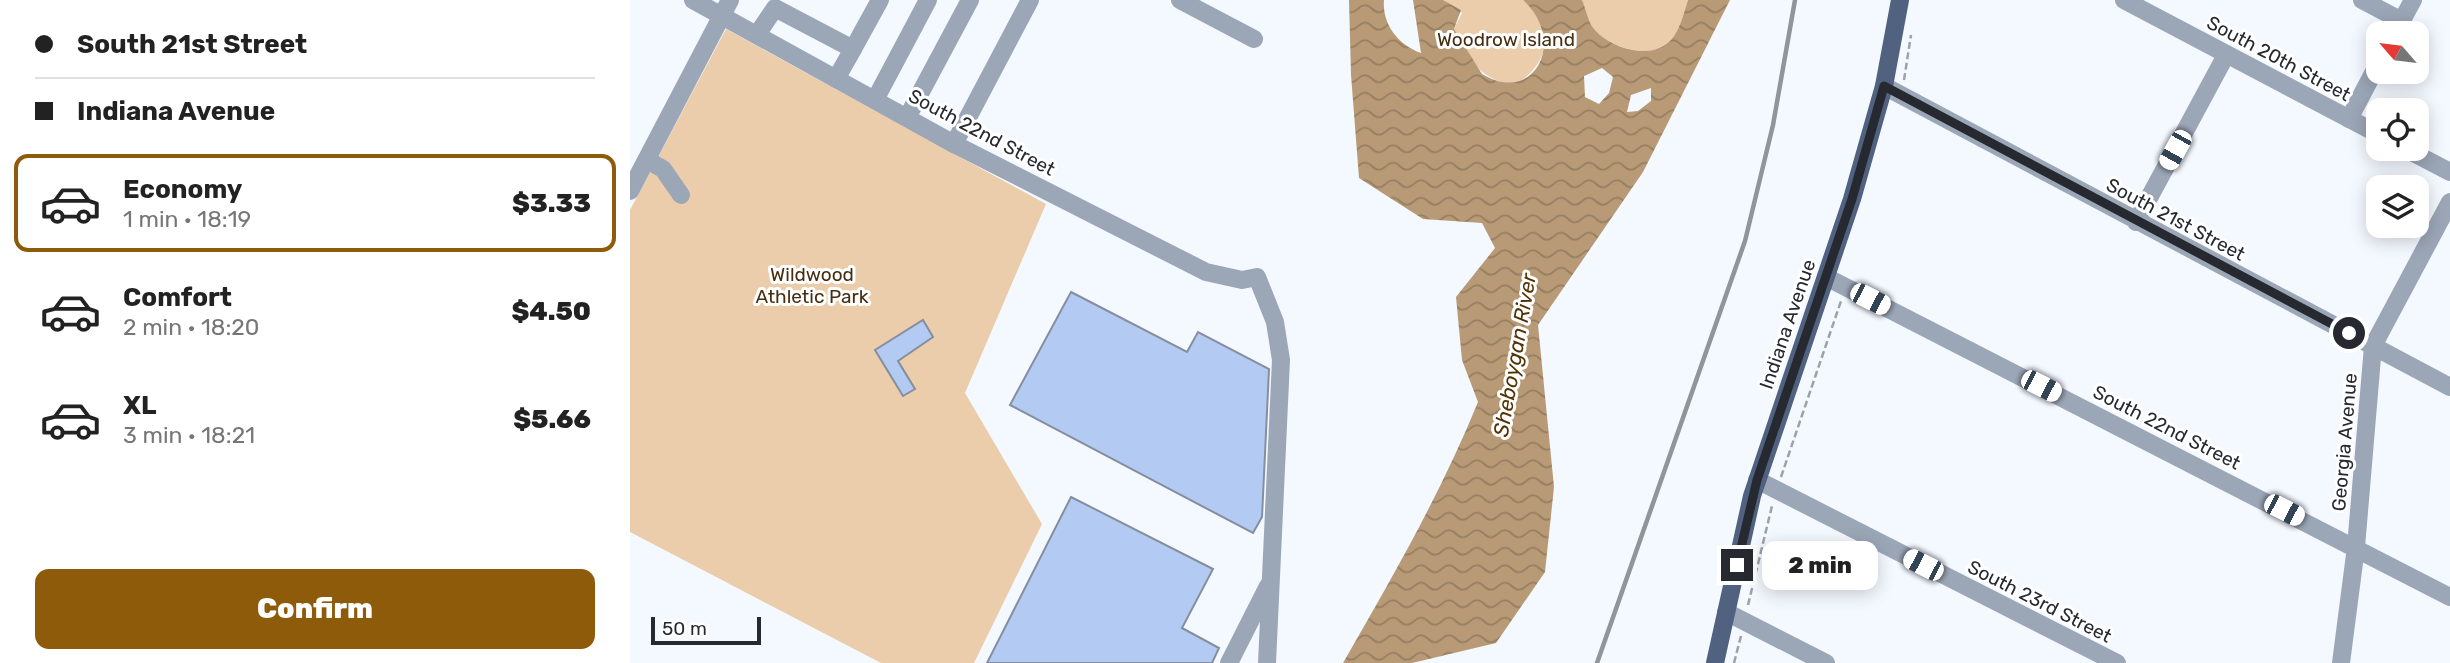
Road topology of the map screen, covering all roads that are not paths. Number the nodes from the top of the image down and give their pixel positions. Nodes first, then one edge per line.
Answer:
1 (693, 0) edge
2 (880, 0) edge
3 (928, 0) edge
4 (970, 0) edge
5 (1030, 0) edge
6 (1180, 0) edge
7 (1900, 0) edge
8 (2124, 0) edge
9 (2362, 0) edge
10 (2413, 0) edge
11 (726, 7) edge
12 (2390, 21) edge
13 (2401, 21) edge
14 (758, 33) junction
15 (1254, 39) dead end
16 (853, 48) junction
17 (2227, 55) junction
18 (836, 79) junction
19 (2367, 84) edge
20 (1884, 86) junction
21 (876, 98) junction
22 (908, 116) junction
23 (2349, 119) junction
24 (2366, 128) edge
25 (954, 144) junction
26 (647, 160) junction
27 (2429, 161) edge
28 (2450, 172) edge
29 (630, 191) edge
30 (681, 195) dead end
31 (2450, 202) edge
32 (2136, 222) junction
33 (1826, 277) junction
34 (2373, 346) junction
35 (2450, 387) edge
36 (1757, 480) junction
37 (2356, 547) junction
38 (1271, 580) junction
39 (2450, 597) edge
40 (1726, 612) junction
41 (1228, 663) edge
42 (1267, 663) edge
43 (1714, 663) edge
44 (1826, 663) edge
45 (2117, 663) edge
46 (2341, 663) edge

1 - 11 street, South 22nd Street
2 - 16 street
3 - 21 street
4 - 22 street
5 - 25 street
6 - 15 street
7 - 20 main road, Indiana Avenue
8 - 17 street, South 20th Street
9 - 12 street
10 - 13 street
11 - 14 street, South 22nd Street
11 - 26 street
14 - 16 street
14 - 18 street, South 22nd Street
16 - 18 street
17 - 23 street, South 20th Street
17 - 32 street
18 - 21 street, South 22nd Street
19 - 23 street
20 - 32 street, South 21st Street
20 - 33 main road, Indiana Avenue
21 - 22 street, South 22nd Street
22 - 25 street, South 22nd Street
23 - 24 street, South 20th Street
25 - 38 street, South 22nd Street
26 - 29 street
26 - 30 street
27 - 28 street
31 - 34 street, Georgia Avenue
32 - 34 street, South 21st Street
33 - 36 main road, Indiana Avenue
33 - 37 street, South 22nd Street
34 - 35 street, South 21st Street
34 - 37 street, Georgia Avenue
36 - 40 main road, Indiana Avenue
36 - 45 street, South 23rd Street
37 - 39 street, South 22nd Street
37 - 46 street, Georgia Avenue
38 - 41 street
38 - 42 street
40 - 43 main road, Indiana Avenue
40 - 44 street

